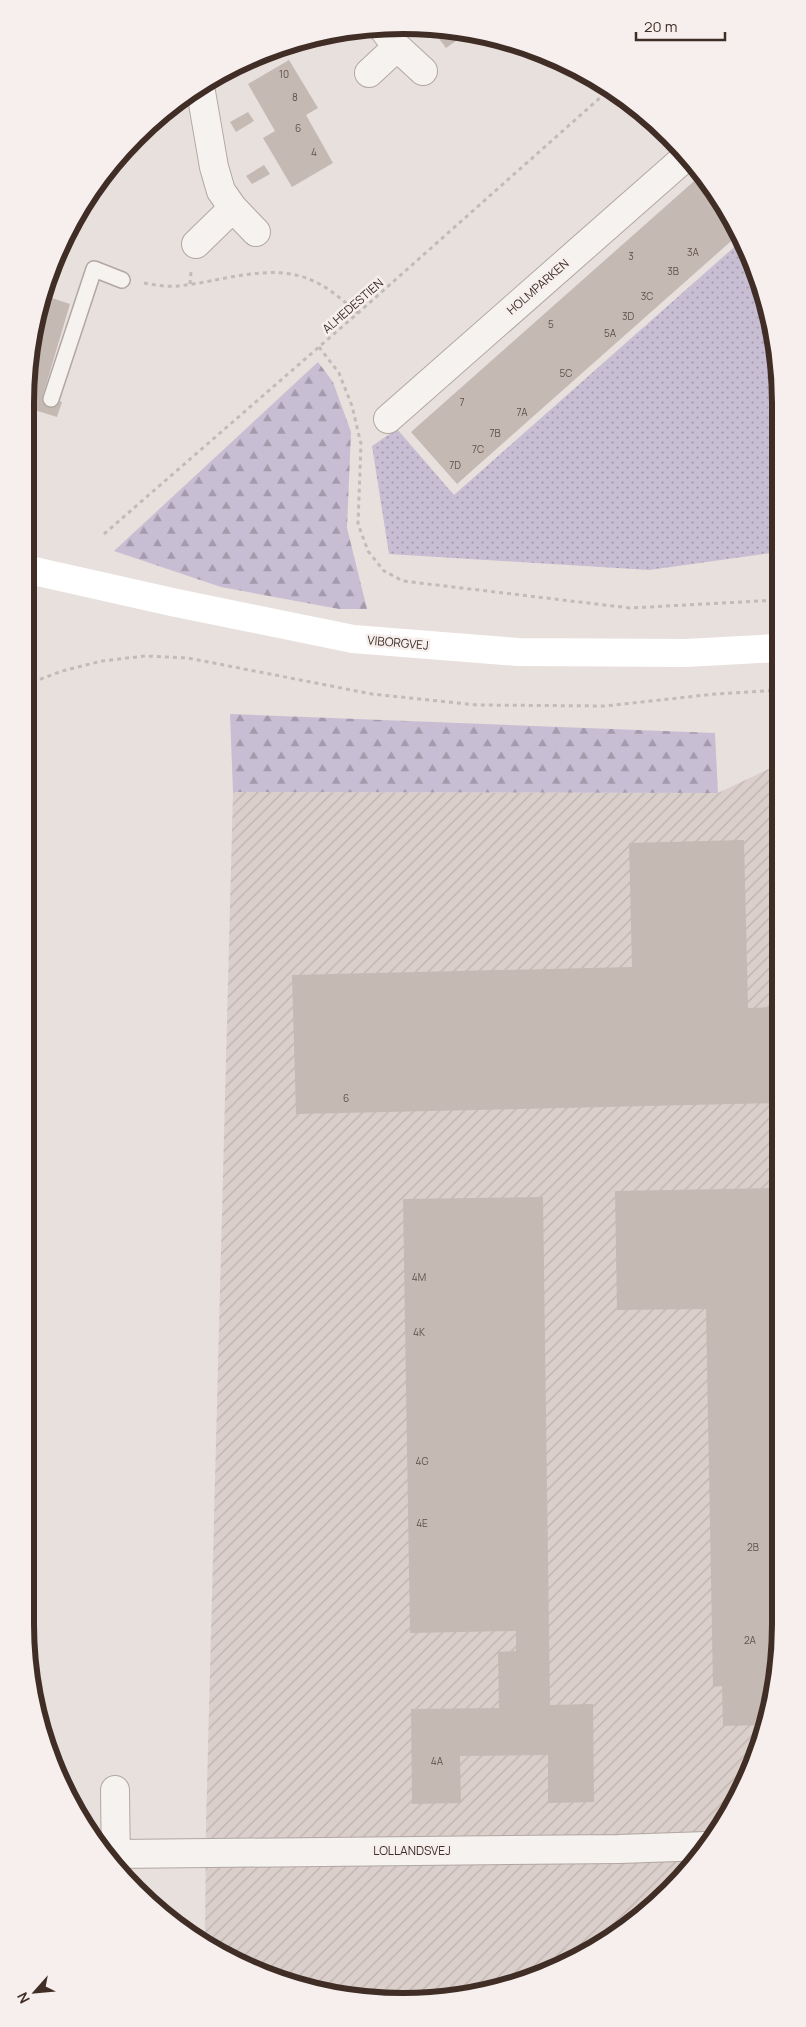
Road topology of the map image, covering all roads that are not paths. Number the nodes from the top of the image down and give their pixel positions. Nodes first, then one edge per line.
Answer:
1 (389, 36) edge
2 (424, 71) dead end
3 (368, 73) dead end
4 (201, 94) edge
5 (682, 161) edge
6 (233, 208) junction
7 (256, 232) dead end
8 (196, 244) dead end
9 (122, 280) road end
10 (51, 399) dead end
11 (388, 419) dead end
12 (34, 571) edge
13 (772, 648) edge
14 (115, 1790) dead end
15 (698, 1846) edge
16 (116, 1856) edge
17 (121, 1862) edge

1 - 2 street
1 - 3 street
4 - 6 street
5 - 11 street, HOLMPARKEN
6 - 7 street
6 - 8 street
9 - 10 lane
12 - 13 street, VIBORGVEJ
14 - 16 street, LOLLANDSVEJ
15 - 17 street, LOLLANDSVEJ

